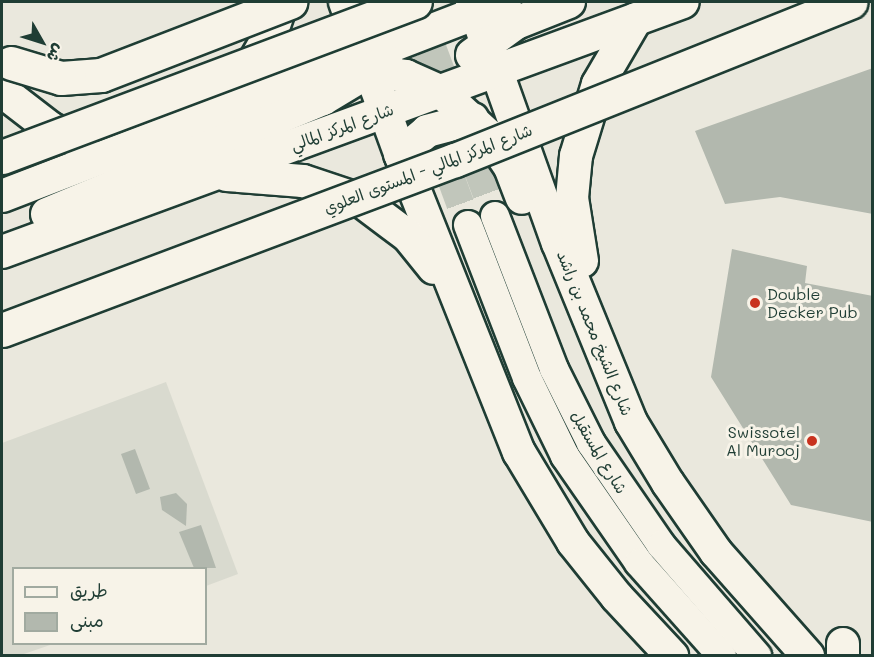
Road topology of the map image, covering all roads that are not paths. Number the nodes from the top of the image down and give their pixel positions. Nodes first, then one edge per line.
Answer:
1 (282, 2) edge
2 (290, 2) edge
3 (345, 2) edge
4 (374, 2) edge
5 (443, 2) edge
6 (683, 2) edge
7 (851, 2) edge
8 (484, 5) edge
9 (559, 5) edge
10 (416, 17) edge
11 (636, 19) junction
12 (564, 45) junction
13 (492, 56) junction
14 (368, 63) junction
15 (6, 77) edge
16 (314, 84) junction
17 (440, 91) junction
18 (385, 112) junction
19 (202, 117) junction
20 (472, 119) junction
21 (136, 146) junction
22 (399, 150) junction
23 (2, 157) edge
24 (217, 174) junction
25 (2, 196) edge
26 (2, 233) edge
27 (2, 252) edge
28 (455, 296) junction
29 (2, 330) edge
30 (596, 339) junction
31 (672, 656) edge
32 (722, 656) edge
33 (757, 656) edge
34 (808, 656) edge

1 - 19 main road
2 - 15 highway, bridge
3 - 14 main road
4 - 10 main road
5 - 10 main road
6 - 11 main road, شارع المركز المالي
7 - 29 highway, شارع المركز المالي - المستوى العلوي, bridge
8 - 10 main road
8 - 13 main road, شارع الشيخ محمد بن راشد
9 - 12 main road
9 - 13 main road
10 - 13 main road
10 - 14 main road
10 - 23 highway, bridge
11 - 12 main road, شارع المركز المالي
11 - 30 main road
12 - 13 main road, شارع المركز المالي
13 - 17 main road, شارع المركز المالي
13 - 30 main road, شارع الشيخ محمد بن راشد
14 - 16 main road
14 - 17 main road
14 - 18 main road
15 - 21 main road
16 - 19 main road
16 - 26 main road
17 - 18 main road, شارع المركز المالي
17 - 20 main road
17 - 22 main road
18 - 22 main road
18 - 24 main road, شارع المركز المالي
19 - 21 main road
20 - 22 main road
20 - 30 main road
21 - 25 main road
22 - 28 main road
24 - 27 main road, شارع المركز المالي
24 - 28 main road
28 - 31 main road
30 - 34 main road, شارع الشيخ محمد بن راشد
32 - 33 main road, شارع المستقبل

